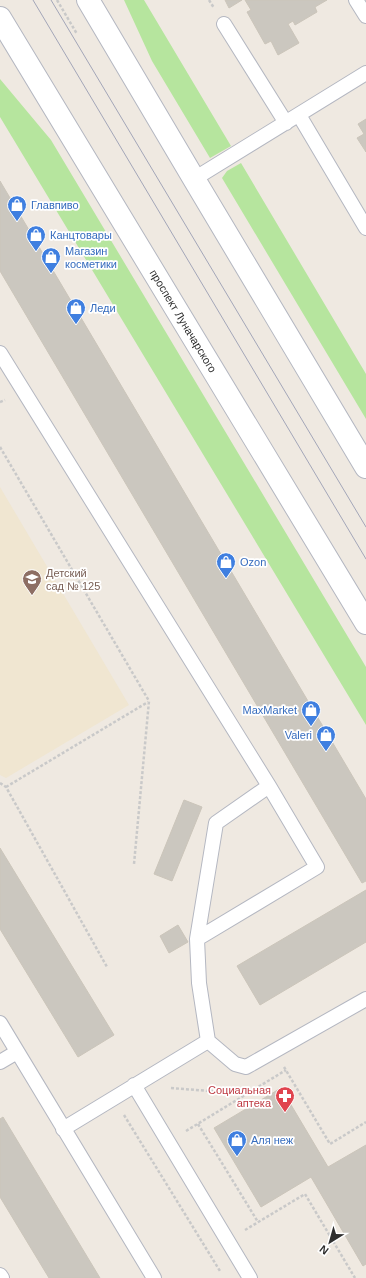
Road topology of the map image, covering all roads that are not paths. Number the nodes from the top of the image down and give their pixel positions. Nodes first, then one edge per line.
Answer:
1 (88, 0) edge
2 (356, 0) edge
3 (366, 16) edge
4 (0, 18) edge
5 (224, 24) dead end
6 (366, 73) edge
7 (299, 115) junction
8 (286, 123) junction
9 (194, 179) junction
10 (366, 228) edge
11 (0, 353) edge
12 (366, 467) edge
13 (366, 623) edge
14 (269, 786) junction
15 (197, 940) junction
16 (366, 999) edge
17 (0, 1023) edge
18 (208, 1041) junction
19 (17, 1052) junction
20 (0, 1062) edge
21 (134, 1085) junction
22 (63, 1129) junction
23 (0, 1275) edge
24 (2, 1278) edge
25 (154, 1278) edge
26 (250, 1278) edge

1 - 9 main road
2 - 3 lane
4 - 13 main road, проспект Луначарского
5 - 8 lane
6 - 7 lane
7 - 8 lane
7 - 10 lane
8 - 9 lane
9 - 12 main road
11 - 14 lane
14 - 15 lane
14 - 15 lane
15 - 18 lane
16 - 18 lane
17 - 19 lane
18 - 21 lane
19 - 20 lane
19 - 22 lane
21 - 22 lane
21 - 26 lane
22 - 25 lane
23 - 24 lane

